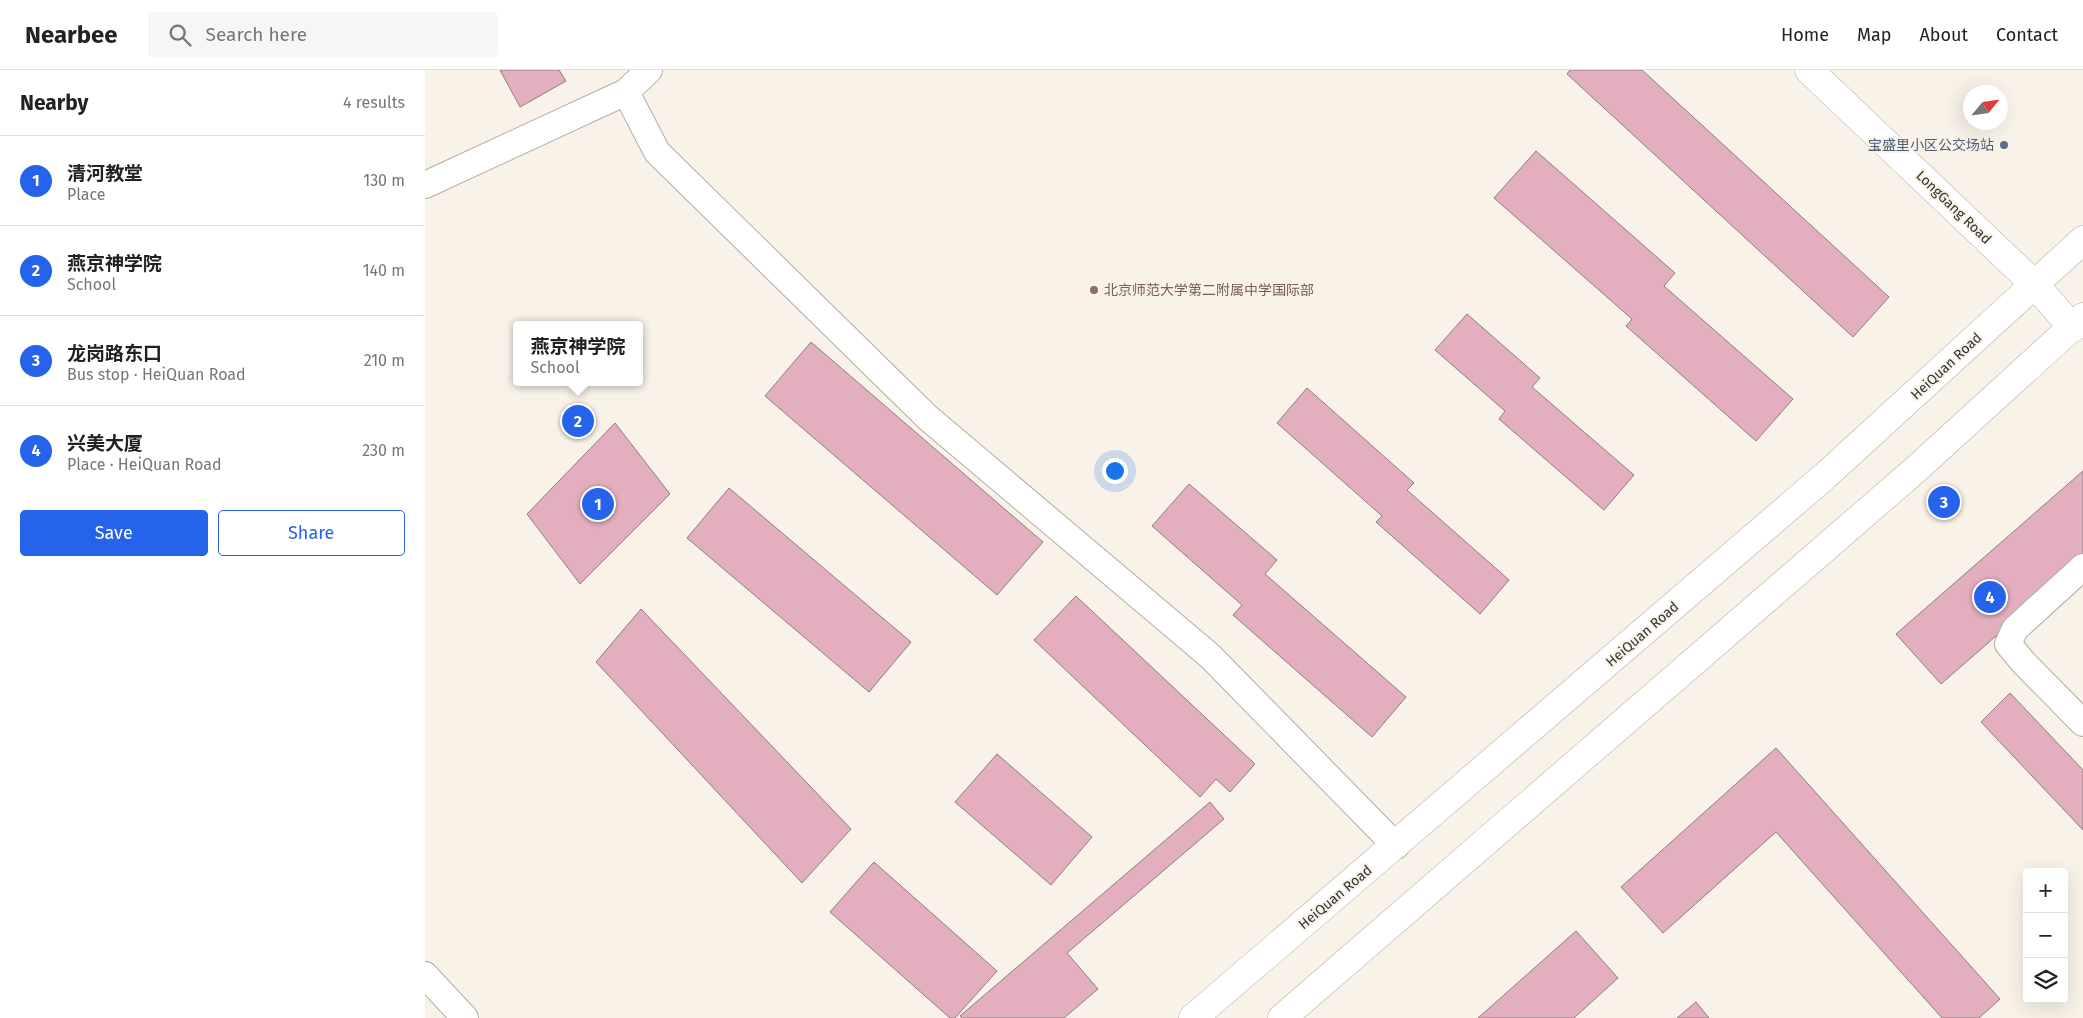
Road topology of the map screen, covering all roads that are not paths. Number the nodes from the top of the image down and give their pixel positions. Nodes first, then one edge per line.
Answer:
1 (649, 70) edge
2 (1809, 70) edge
3 (626, 92) junction
4 (425, 185) edge
5 (2083, 240) edge
6 (2034, 284) junction
7 (2078, 322) edge
8 (2083, 567) edge
9 (2083, 723) edge
10 (1395, 846) junction
11 (425, 975) edge
12 (465, 1018) edge
13 (1193, 1018) edge
14 (1282, 1018) edge

1 - 3 street
2 - 6 main road, LongGang Road
3 - 4 street
3 - 10 street
5 - 6 main road, HeiQuan Road
6 - 7 main road, LongGang Road
6 - 10 main road, HeiQuan Road
7 - 14 main road
8 - 9 street
10 - 13 main road, HeiQuan Road
11 - 12 street

